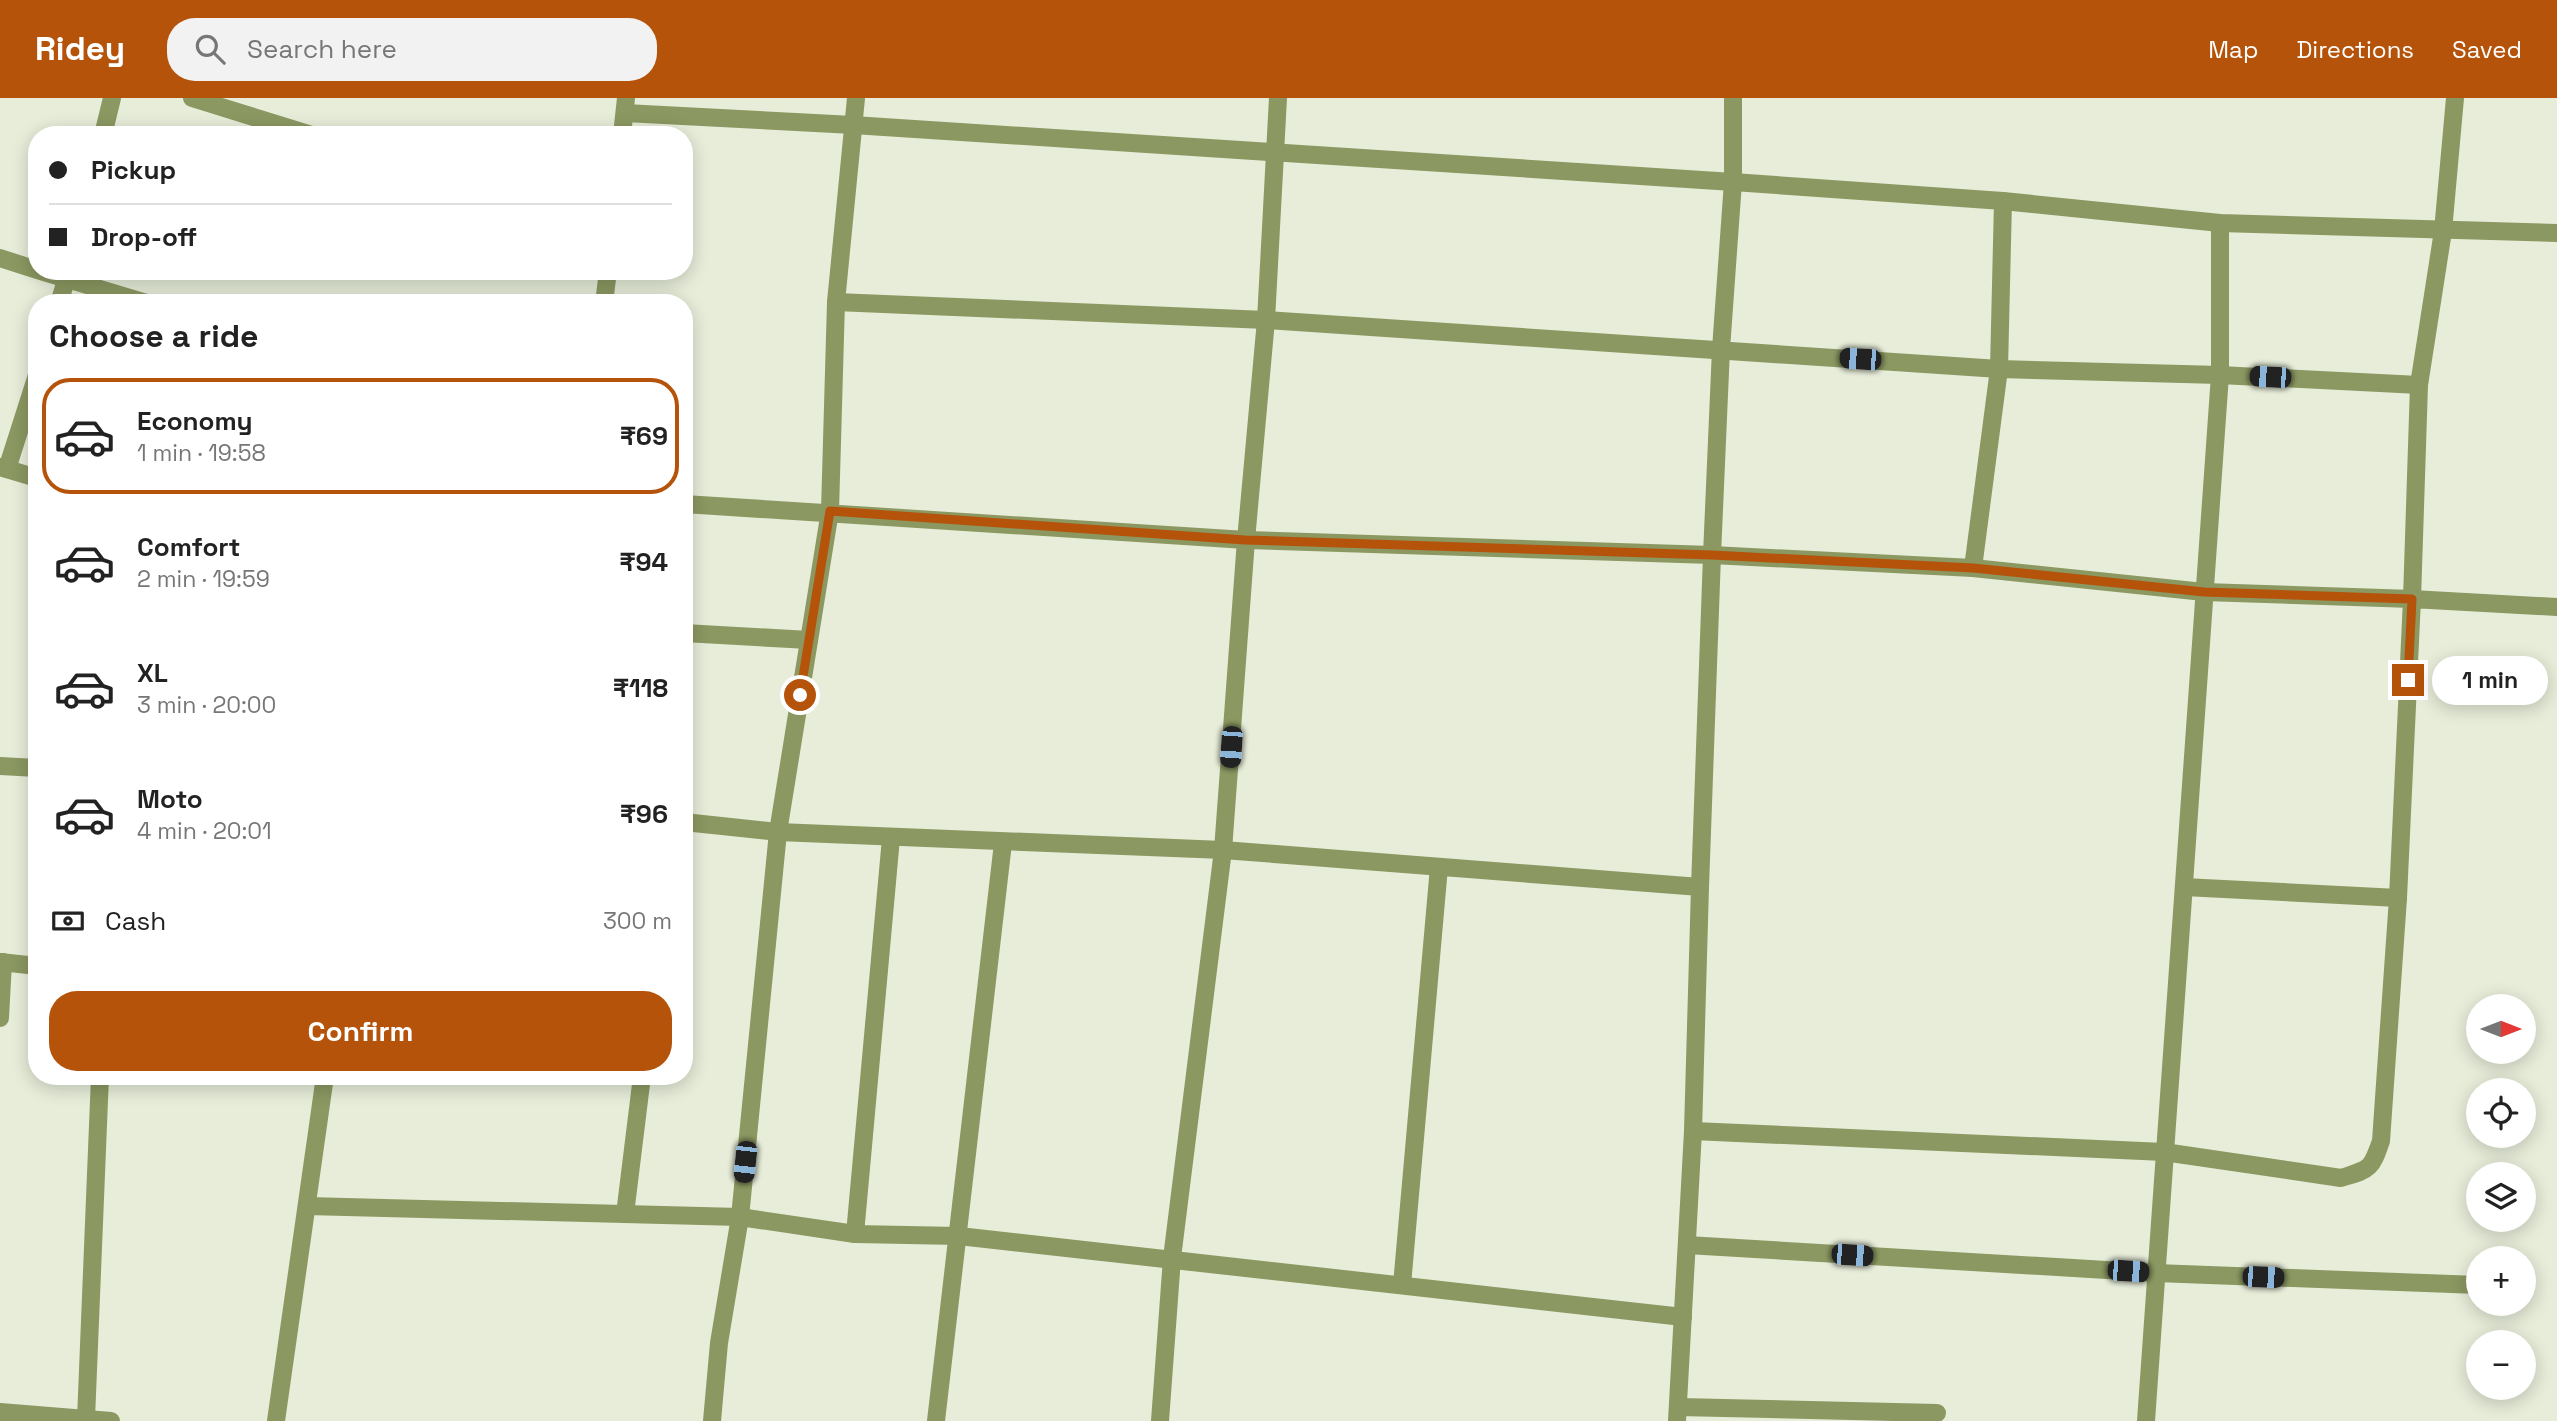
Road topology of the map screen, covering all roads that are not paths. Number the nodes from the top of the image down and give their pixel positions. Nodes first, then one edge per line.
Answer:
1 (112, 98) edge
2 (192, 98) edge
3 (856, 98) edge
4 (1278, 98) edge
5 (1733, 98) edge
6 (2455, 98) edge
7 (625, 106) edge
8 (853, 125) junction
9 (105, 126) edge
10 (283, 126) edge
11 (623, 126) edge
12 (1274, 152) junction
13 (1733, 182) junction
14 (2003, 201) junction
15 (2220, 223) junction
16 (2443, 232) junction
17 (2557, 233) edge
18 (0, 258) edge
19 (28, 267) edge
20 (80, 280) edge
21 (120, 294) edge
22 (836, 302) junction
23 (1266, 320) junction
24 (1721, 349) junction
25 (1999, 369) junction
26 (2220, 375) junction
27 (2419, 385) junction
28 (28, 400) edge
29 (4, 468) edge
30 (28, 475) edge
31 (693, 503) edge
32 (830, 511) junction
33 (1245, 540) junction
34 (1712, 555) junction
35 (1973, 568) junction
36 (2204, 592) junction
37 (2412, 599) junction
38 (2557, 607) edge
39 (693, 633) edge
40 (809, 639) junction
41 (0, 766) edge
42 (28, 768) edge
43 (693, 823) edge
44 (778, 832) junction
45 (891, 838) junction
46 (1003, 843) junction
47 (1223, 850) junction
48 (1439, 867) junction
49 (1700, 887) junction
50 (2184, 887) junction
51 (2398, 898) junction
52 (2, 962) edge
53 (28, 966) edge
54 (0, 1018) edge
55 (100, 1085) edge
56 (324, 1085) edge
57 (641, 1085) edge
58 (1693, 1131) junction
59 (2164, 1152) junction
60 (307, 1206) junction
61 (625, 1214) junction
62 (740, 1217) junction
63 (855, 1234) junction
64 (959, 1236) junction
65 (1687, 1245) junction
66 (1172, 1258) junction
67 (2156, 1273) junction
68 (1402, 1285) junction
69 (2466, 1285) edge
70 (1683, 1317) junction
71 (0, 1412) edge
72 (1937, 1413) dead end
73 (1678, 1414) edge
74 (86, 1419) edge
75 (110, 1421) edge
76 (275, 1421) edge
77 (712, 1421) edge
78 (936, 1421) edge
79 (1160, 1421) edge
80 (2146, 1421) edge

1 - 9 street
2 - 10 street
3 - 8 street
4 - 12 street
5 - 13 street
6 - 16 street
7 - 8 street
7 - 11 street
8 - 12 street
8 - 22 street
12 - 13 street
12 - 23 street
13 - 14 street
13 - 24 street
14 - 15 street
14 - 25 street
15 - 16 street
15 - 26 street
16 - 17 street
16 - 27 street
18 - 19 street
20 - 21 street
22 - 23 street
22 - 32 street
23 - 24 street
23 - 33 street
24 - 25 street
24 - 34 street
25 - 26 street
25 - 35 street
26 - 27 street
26 - 36 street
27 - 37 street
28 - 29 street
29 - 30 street
31 - 32 street
32 - 33 street
32 - 40 street
33 - 34 street
33 - 47 street
34 - 35 street
34 - 49 street
35 - 36 street
36 - 37 street
36 - 50 street
37 - 38 street
37 - 51 street
39 - 40 street
40 - 44 street
41 - 42 street
43 - 44 street
44 - 45 street
44 - 62 street
45 - 46 street
45 - 63 street
46 - 47 street
46 - 64 street
47 - 48 street
47 - 66 street
48 - 49 street
48 - 68 street
49 - 58 street
50 - 51 street
50 - 59 street
51 - 59 street
52 - 53 street
52 - 54 street
55 - 74 street
56 - 60 street
57 - 61 street
58 - 59 street
58 - 65 street
59 - 67 street
60 - 61 street
60 - 76 street
61 - 62 street
62 - 63 street
62 - 77 street
63 - 64 street
64 - 66 street
64 - 78 street
65 - 67 street
65 - 70 street
66 - 68 street
66 - 79 street
67 - 69 street
67 - 80 street
68 - 70 street
70 - 73 street
71 - 74 street
72 - 73 street
74 - 75 street

